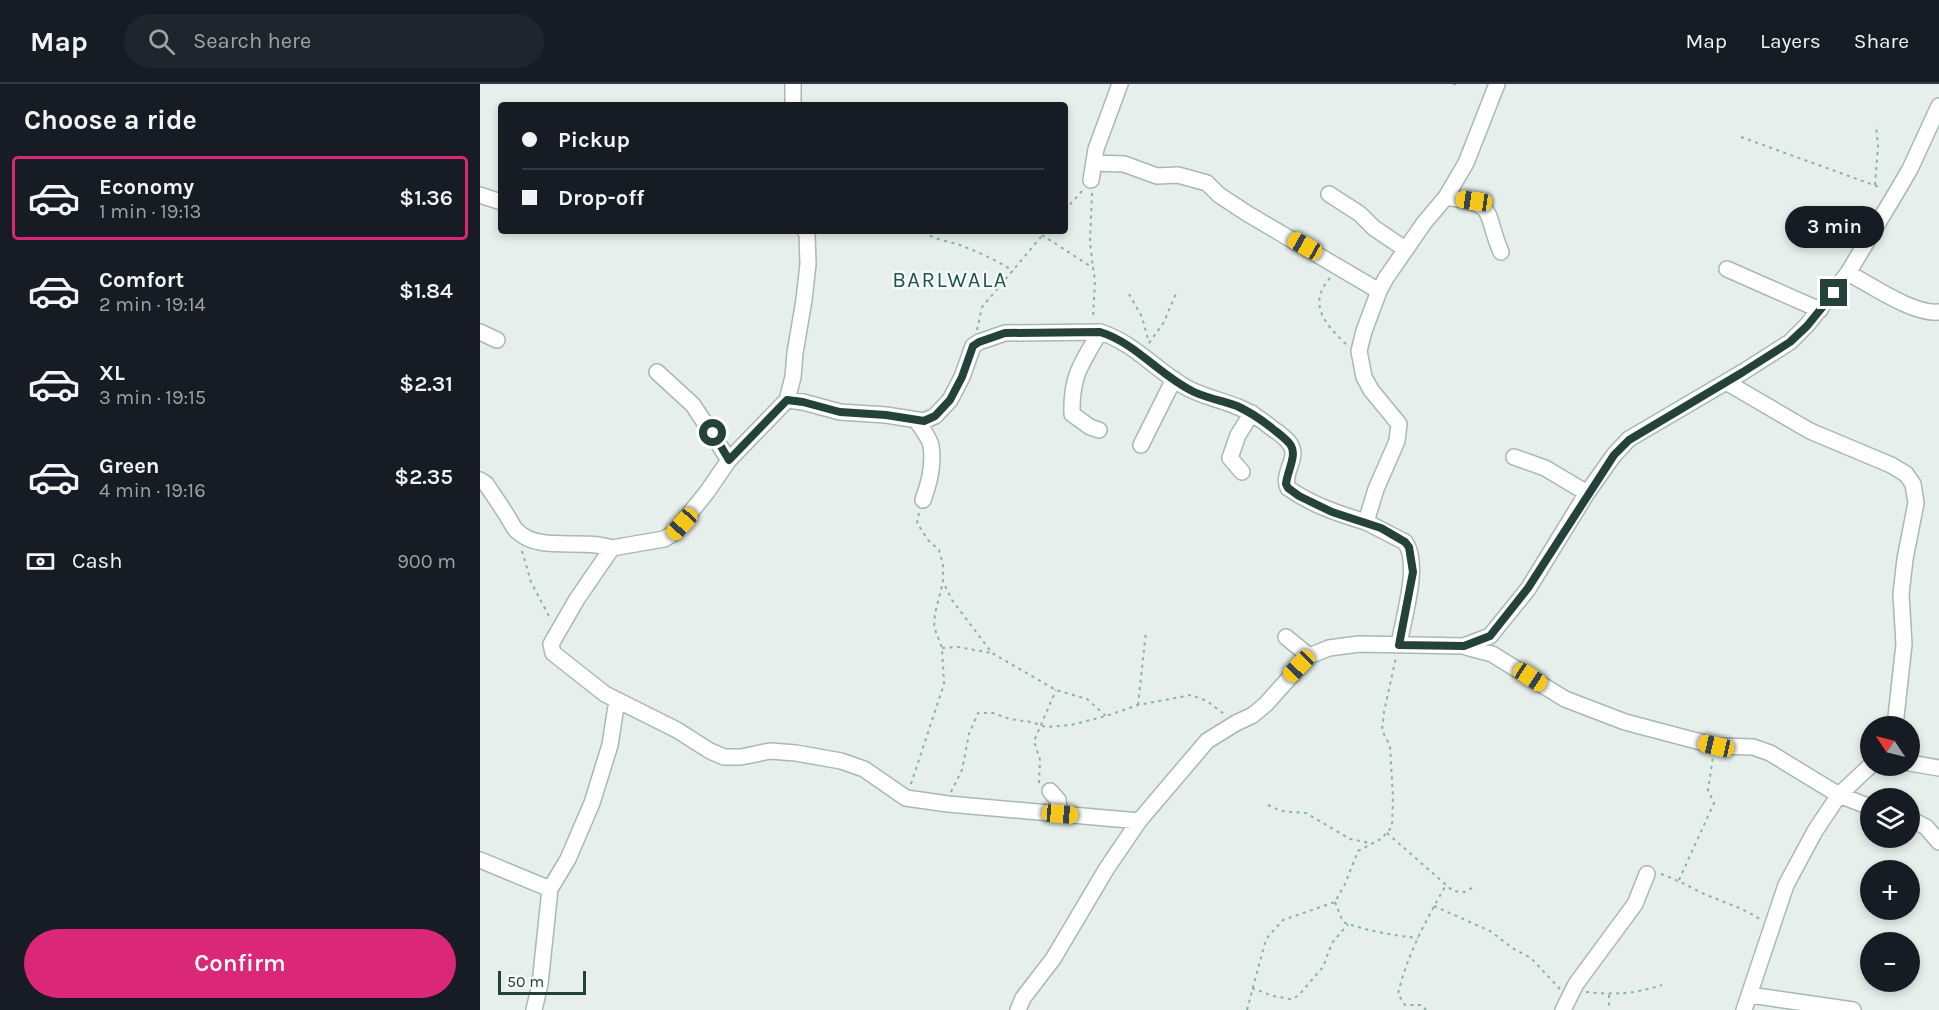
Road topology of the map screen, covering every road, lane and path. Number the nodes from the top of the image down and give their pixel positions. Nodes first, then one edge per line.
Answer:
1 (793, 84) edge
2 (1120, 84) edge
3 (1453, 84) edge
4 (1459, 84) edge
5 (1497, 84) edge
6 (794, 102) edge
7 (1939, 106) edge
8 (1876, 125) dead end
9 (1741, 137) dead end
10 (1094, 163) junction
11 (1091, 180) junction
12 (1875, 185) junction
13 (1896, 193) junction
14 (1329, 194) dead end
15 (480, 195) edge
16 (1446, 197) junction
17 (498, 201) edge
18 (1068, 207) edge
19 (807, 234) edge
20 (926, 234) edge
21 (1042, 235) joint
22 (1405, 249) junction
23 (1502, 252) dead end
24 (1093, 268) junction
25 (1341, 268) junction
26 (1727, 269) dead end
27 (1013, 271) junction
28 (1848, 273) junction
29 (1177, 291) dead end
30 (1379, 291) junction
31 (1129, 294) dead end
32 (1821, 310) junction
33 (1939, 312) edge
34 (480, 332) edge
35 (1097, 332) junction
36 (497, 340) dead end
37 (973, 346) junction
38 (1146, 349) junction
39 (1359, 351) junction
40 (657, 372) dead end
41 (1174, 379) junction
42 (1726, 382) junction
43 (787, 400) junction
44 (1252, 414) junction
45 (917, 421) junction
46 (1099, 430) dead end
47 (1141, 445) dead end
48 (1514, 458) dead end
49 (729, 460) junction
50 (1242, 472) dead end
51 (480, 480) edge
52 (1587, 493) junction
53 (923, 500) joint
54 (1366, 522) junction
55 (612, 548) junction
56 (522, 551) dead end
57 (943, 582) junction
58 (559, 629) junction
59 (1146, 631) dead end
60 (1286, 636) dead end
61 (1399, 645) junction
62 (1464, 646) junction
63 (942, 648) junction
64 (992, 653) junction
65 (1309, 656) junction
66 (1056, 690) junction
67 (617, 700) junction
68 (1138, 705) junction
69 (1106, 716) junction
70 (1896, 716) edge
71 (1236, 723) junction
72 (1040, 725) junction
73 (1716, 746) junction
74 (1920, 765) edge
75 (1939, 768) edge
76 (1860, 775) edge
77 (1050, 791) joint
78 (1839, 795) junction
79 (906, 798) junction
80 (1860, 803) edge
81 (948, 804) junction
82 (1268, 806) dead end
83 (1060, 814) junction
84 (1139, 821) junction
85 (1920, 824) edge
86 (1387, 833) junction
87 (1939, 842) edge
88 (1371, 843) junction
89 (480, 861) edge
90 (1647, 874) joint
91 (1679, 880) junction
92 (1446, 885) junction
93 (1472, 888) dead end
94 (550, 889) junction
95 (1335, 902) junction
96 (1434, 906) junction
97 (1773, 923) junction
98 (1348, 924) junction
99 (1418, 938) junction
100 (1662, 985) dead end
101 (1252, 988) junction
102 (1609, 995) junction
103 (1750, 995) junction
104 (1567, 1001) edge
105 (534, 1010) edge
106 (1018, 1010) edge
107 (1247, 1010) edge
108 (1426, 1010) edge
109 (1609, 1010) edge
110 (1744, 1010) edge
111 (1853, 1010) edge

1 - 6 street
2 - 10 street
3 - 4 path
5 - 16 street
7 - 13 street
8 - 12 path
9 - 12 path
10 - 11 street
10 - 25 street
11 - 18 path
11 - 24 path
12 - 13 path
13 - 28 street
14 - 22 street
15 - 17 street
16 - 22 street
16 - 23 street
19 - 43 street
20 - 27 path
21 - 24 path
21 - 27 path
22 - 30 street
24 - 35 path
25 - 30 street
25 - 39 path
26 - 32 street
27 - 37 path
28 - 32 street
28 - 33 street
29 - 38 path
30 - 39 street
31 - 38 path
32 - 42 street
34 - 36 street
35 - 37 street
35 - 38 street
35 - 46 street
37 - 45 street
38 - 41 street
39 - 54 street
40 - 49 street
41 - 44 street
41 - 47 street
42 - 52 street
42 - 70 street
43 - 45 street
43 - 49 street
44 - 50 street
44 - 54 street
45 - 53 street
48 - 52 street
49 - 55 street
51 - 55 street
52 - 62 street
53 - 57 path
54 - 61 street
55 - 58 street
56 - 58 path
57 - 63 path
57 - 64 path
58 - 67 street
59 - 68 path
60 - 65 street
61 - 62 street
61 - 65 street
61 - 86 path
62 - 73 street
63 - 64 path
63 - 79 path
64 - 66 path
65 - 71 street
66 - 69 path
66 - 72 path
67 - 79 street
67 - 94 street
68 - 69 path
68 - 71 path
69 - 72 path
71 - 84 street
72 - 77 path
72 - 81 path
73 - 78 street
73 - 91 path
74 - 75 street
76 - 78 street
77 - 83 street
78 - 80 street
78 - 97 street
79 - 81 street
81 - 83 street
82 - 88 path
83 - 84 street
84 - 106 street
85 - 87 street
86 - 88 path
86 - 92 path
88 - 95 path
89 - 94 street
90 - 91 path
90 - 104 street
91 - 97 path
92 - 93 path
92 - 96 path
94 - 105 street
95 - 98 path
95 - 101 path
96 - 99 path
96 - 104 path
97 - 103 street
98 - 99 path
98 - 101 path
99 - 108 path
100 - 102 path
101 - 107 path
102 - 104 path
102 - 109 path
103 - 110 street
103 - 111 street

